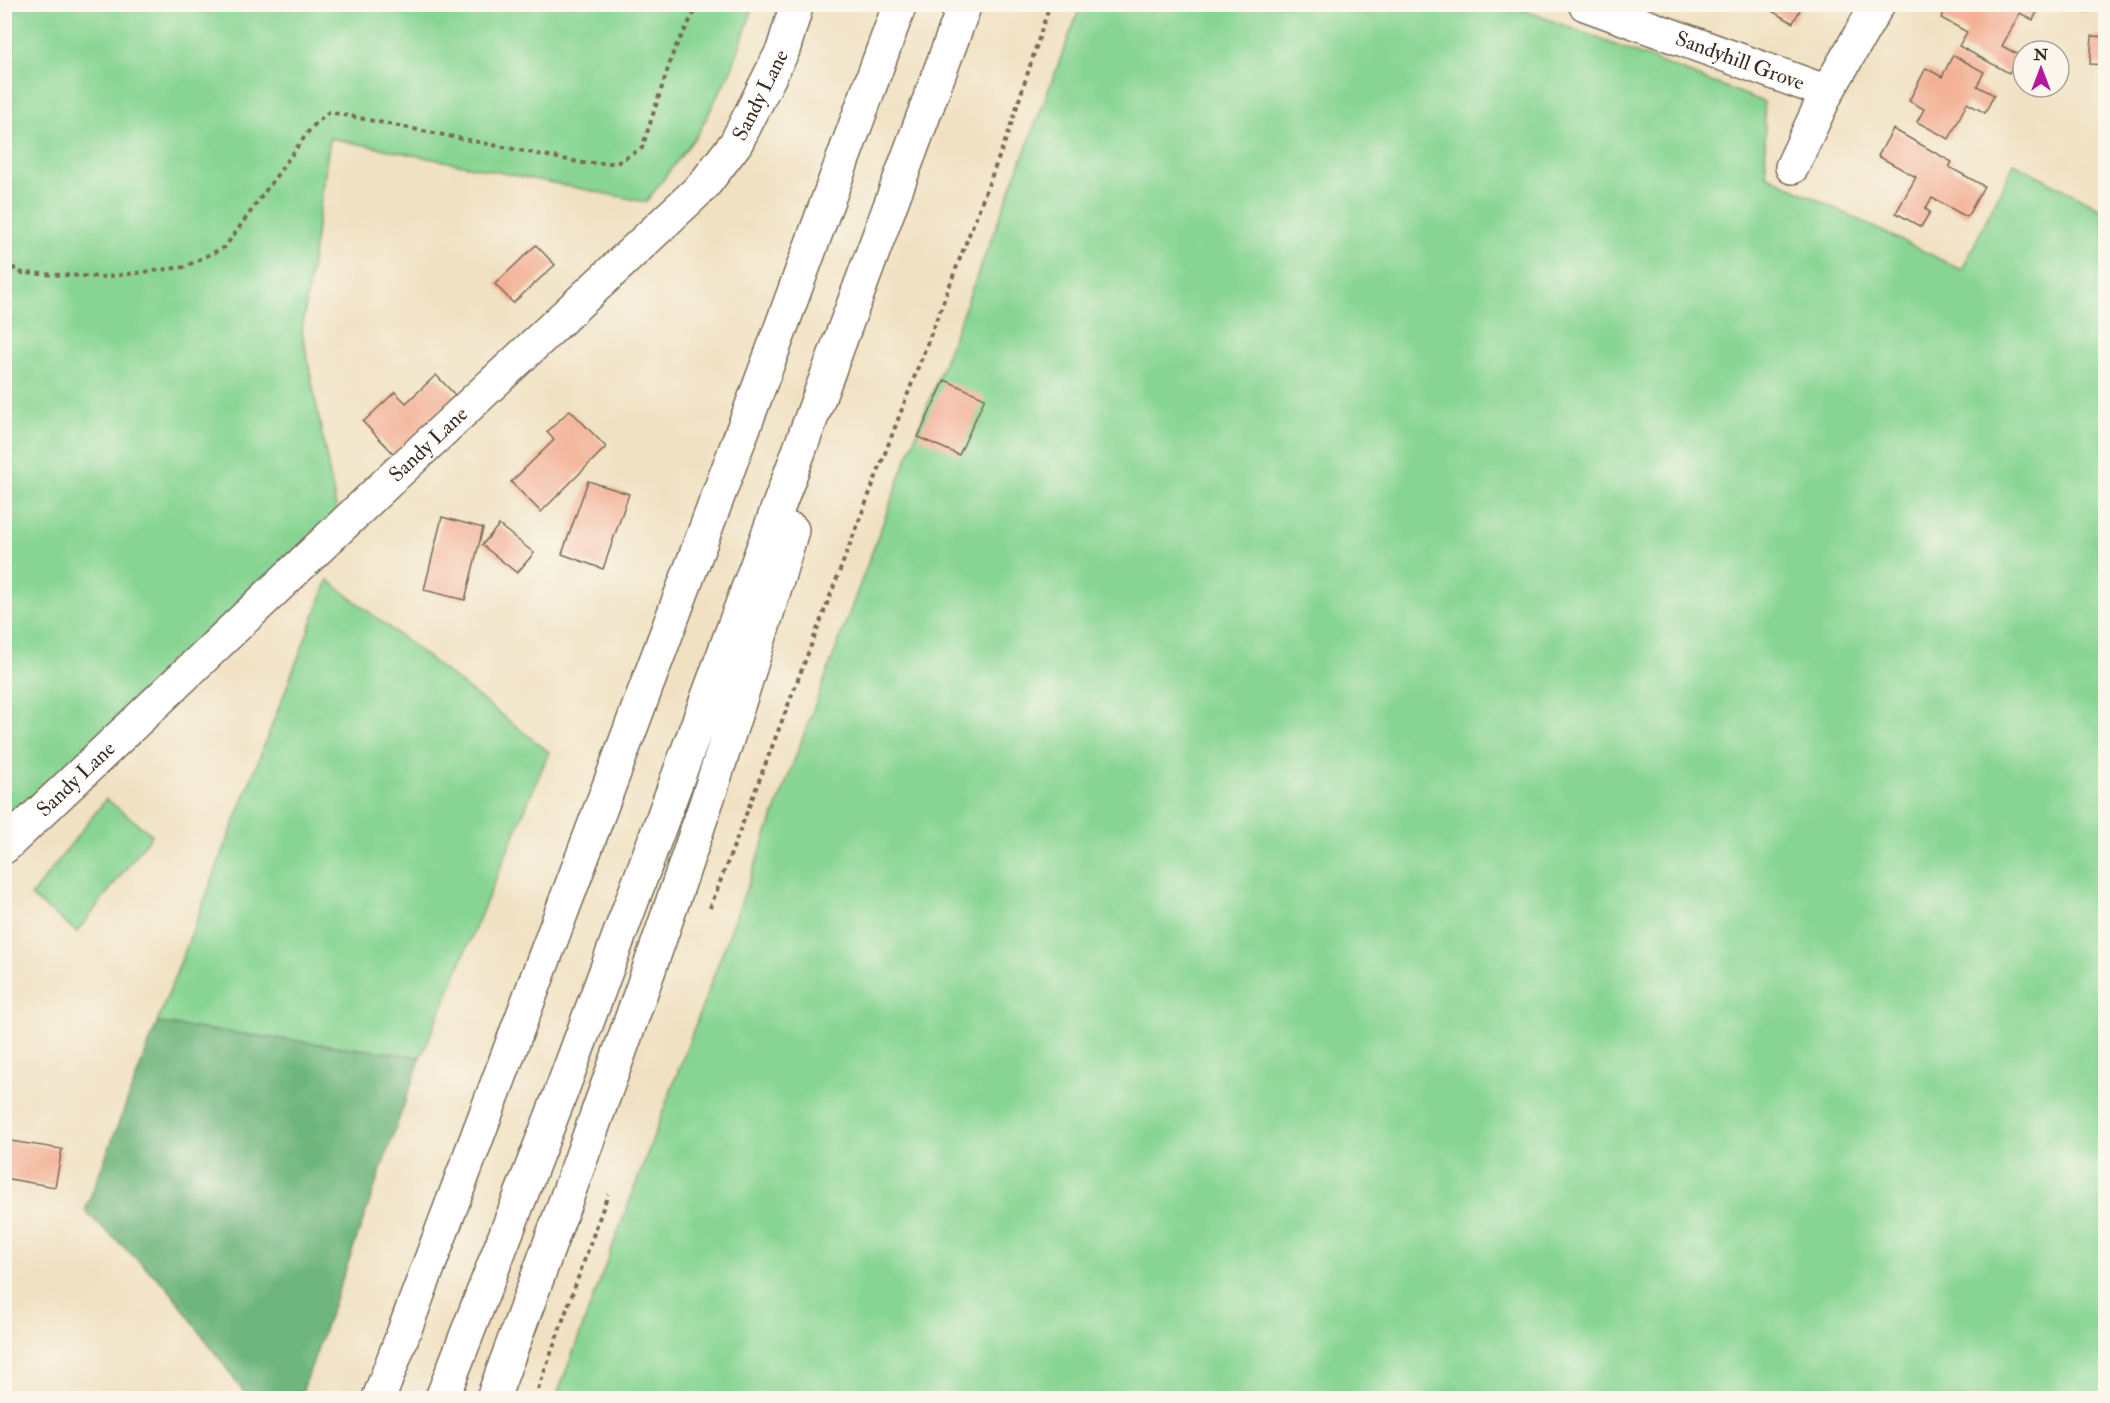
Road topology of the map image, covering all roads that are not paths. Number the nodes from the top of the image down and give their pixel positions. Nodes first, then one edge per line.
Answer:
1 (797, 4) edge
2 (900, 4) edge
3 (965, 4) edge
4 (1586, 4) edge
5 (1878, 4) edge
6 (1827, 92) junction
7 (1792, 167) dead end
8 (870, 264) junction
9 (4, 847) edge
10 (568, 894) junction
11 (357, 1398) edge
12 (380, 1398) edge
13 (442, 1398) edge
14 (493, 1398) edge

1 - 9 main road, Sandy Lane
2 - 10 main road
3 - 8 main road
4 - 6 main road, Sandyhill Grove
5 - 6 main road
6 - 7 main road
8 - 13 main road
8 - 14 main road
10 - 11 main road
10 - 12 main road

